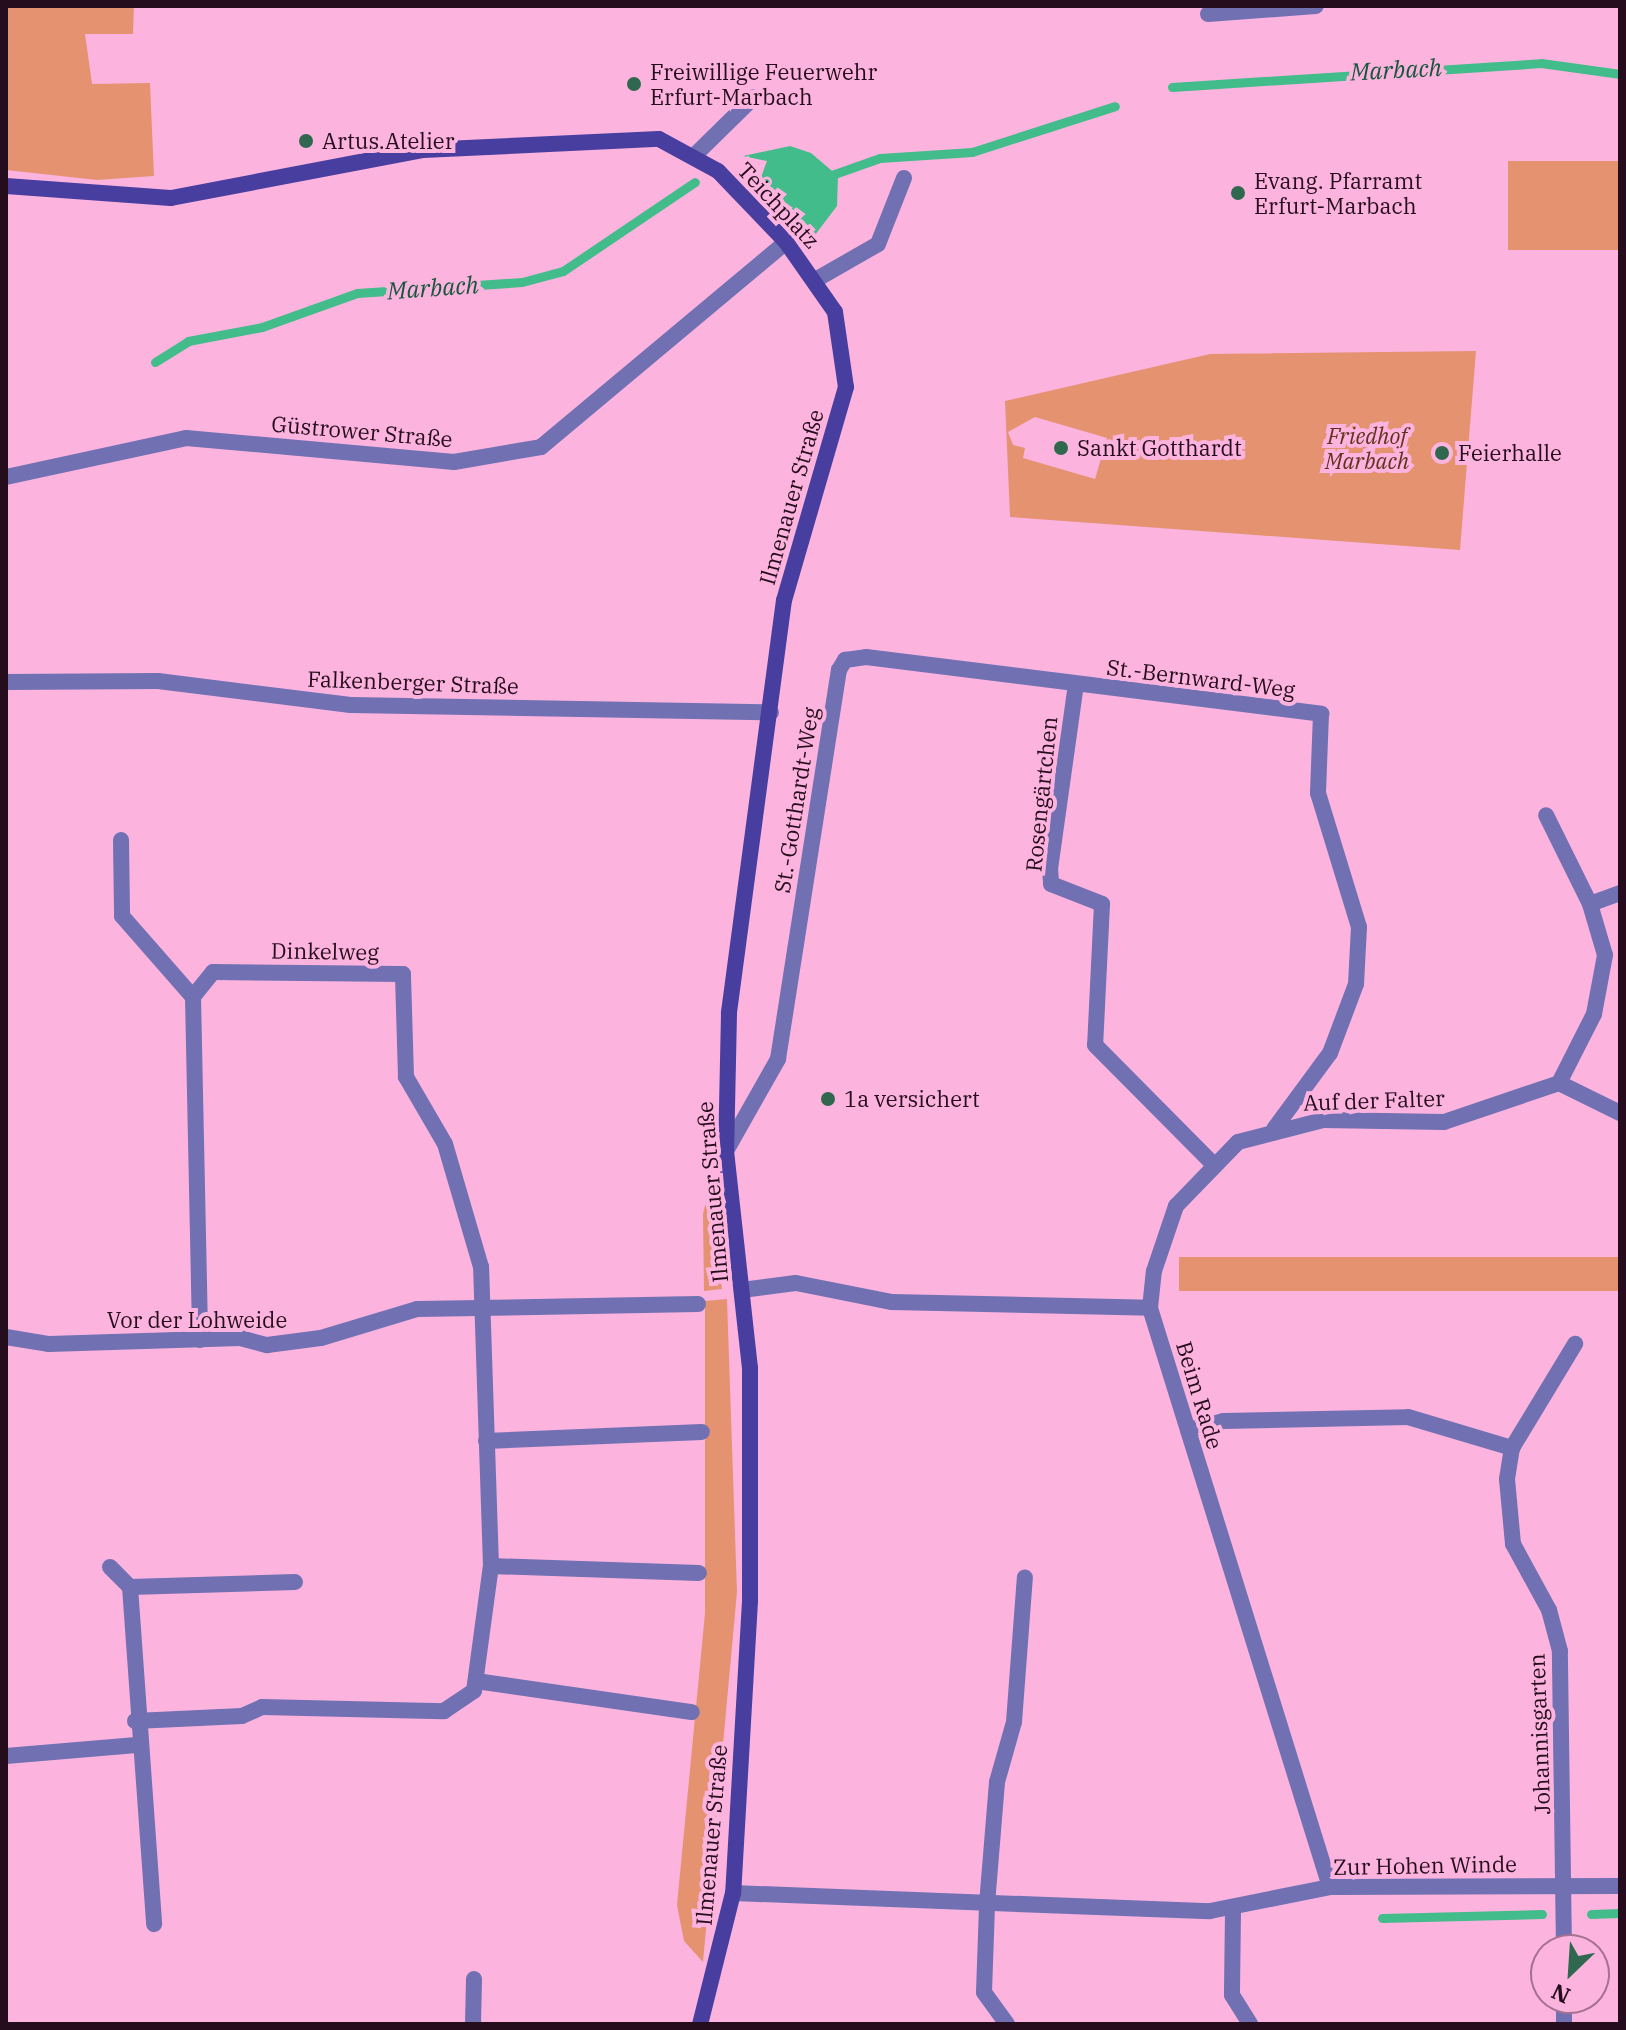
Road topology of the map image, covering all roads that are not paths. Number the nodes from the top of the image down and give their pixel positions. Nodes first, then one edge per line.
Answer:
1 (1316, 6) edge
2 (1208, 14) dead end
3 (754, 97) dead end
4 (696, 154) junction
5 (904, 178) dead end
6 (6, 186) edge
7 (786, 242) junction
8 (817, 279) junction
9 (6, 477) edge
10 (6, 682) edge
11 (1069, 683) junction
12 (771, 712) junction
13 (1546, 815) dead end
14 (121, 840) dead end
15 (1620, 893) edge
16 (1590, 904) junction
17 (193, 997) junction
18 (1559, 1083) junction
19 (1620, 1113) edge
20 (1274, 1129) junction
21 (726, 1151) junction
22 (1212, 1163) junction
23 (742, 1290) junction
24 (698, 1304) dead end
25 (1150, 1308) junction
26 (481, 1312) junction
27 (6, 1337) edge
28 (200, 1340) junction
29 (1575, 1344) dead end
30 (1188, 1430) junction
31 (702, 1432) dead end
32 (486, 1441) junction
33 (1512, 1448) junction
34 (491, 1566) junction
35 (110, 1567) dead end
36 (699, 1573) dead end
37 (1025, 1577) dead end
38 (295, 1582) dead end
39 (130, 1587) junction
40 (476, 1681) junction
41 (692, 1712) dead end
42 (135, 1721) junction
43 (137, 1745) junction
44 (6, 1756) edge
45 (1564, 1886) junction
46 (1620, 1886) edge
47 (1330, 1887) junction
48 (733, 1893) junction
49 (987, 1904) junction
50 (1233, 1910) junction
51 (154, 1924) dead end
52 (1564, 1934) edge
53 (474, 1979) dead end
54 (701, 2023) edge
55 (473, 2024) edge
56 (1007, 2024) edge
57 (1250, 2024) edge

1 - 2 street
3 - 4 street
4 - 6 street
4 - 7 street, Teichplatz
5 - 8 street, Teichplatz
7 - 8 street, Teichplatz
7 - 9 street, Güstrower Straße
8 - 12 street, Ilmenauer Straße
10 - 12 street, Falkenberger Straße
11 - 20 street, St.-Bernward-Weg
11 - 21 street, St.-Gotthardt-Weg
11 - 22 street, Rosengärtchen
12 - 21 street, Ilmenauer Straße
13 - 16 street
14 - 17 street
15 - 16 street
16 - 18 street
17 - 26 street, Dinkelweg
17 - 28 street
18 - 19 street
18 - 20 street, Auf der Falter
20 - 22 street, Auf der Falter
21 - 23 street, Ilmenauer Straße
22 - 25 street, Auf der Falter
23 - 25 street
23 - 48 street, Ilmenauer Straße
24 - 26 street, Vor der Lohweide
25 - 30 street, Beim Rade
26 - 28 street, Vor der Lohweide
26 - 32 street
27 - 28 street, Vor der Lohweide
29 - 33 street, Johannisgarten
30 - 33 street
30 - 47 street, Beim Rade
31 - 32 street
32 - 34 street
33 - 45 street, Johannisgarten
34 - 36 street
34 - 40 street
35 - 39 street
37 - 49 street
38 - 39 street
39 - 42 street
40 - 41 street
40 - 42 street
42 - 43 street
43 - 44 street
43 - 51 street
45 - 46 street, Zur Hohen Winde
45 - 47 street, Zur Hohen Winde
45 - 52 street, Johannisgarten
47 - 50 street, Zur Hohen Winde
48 - 49 street, Zur Hohen Winde
48 - 54 street, Ilmenauer Straße
49 - 50 street, Zur Hohen Winde
49 - 56 street
50 - 57 street
53 - 55 street

